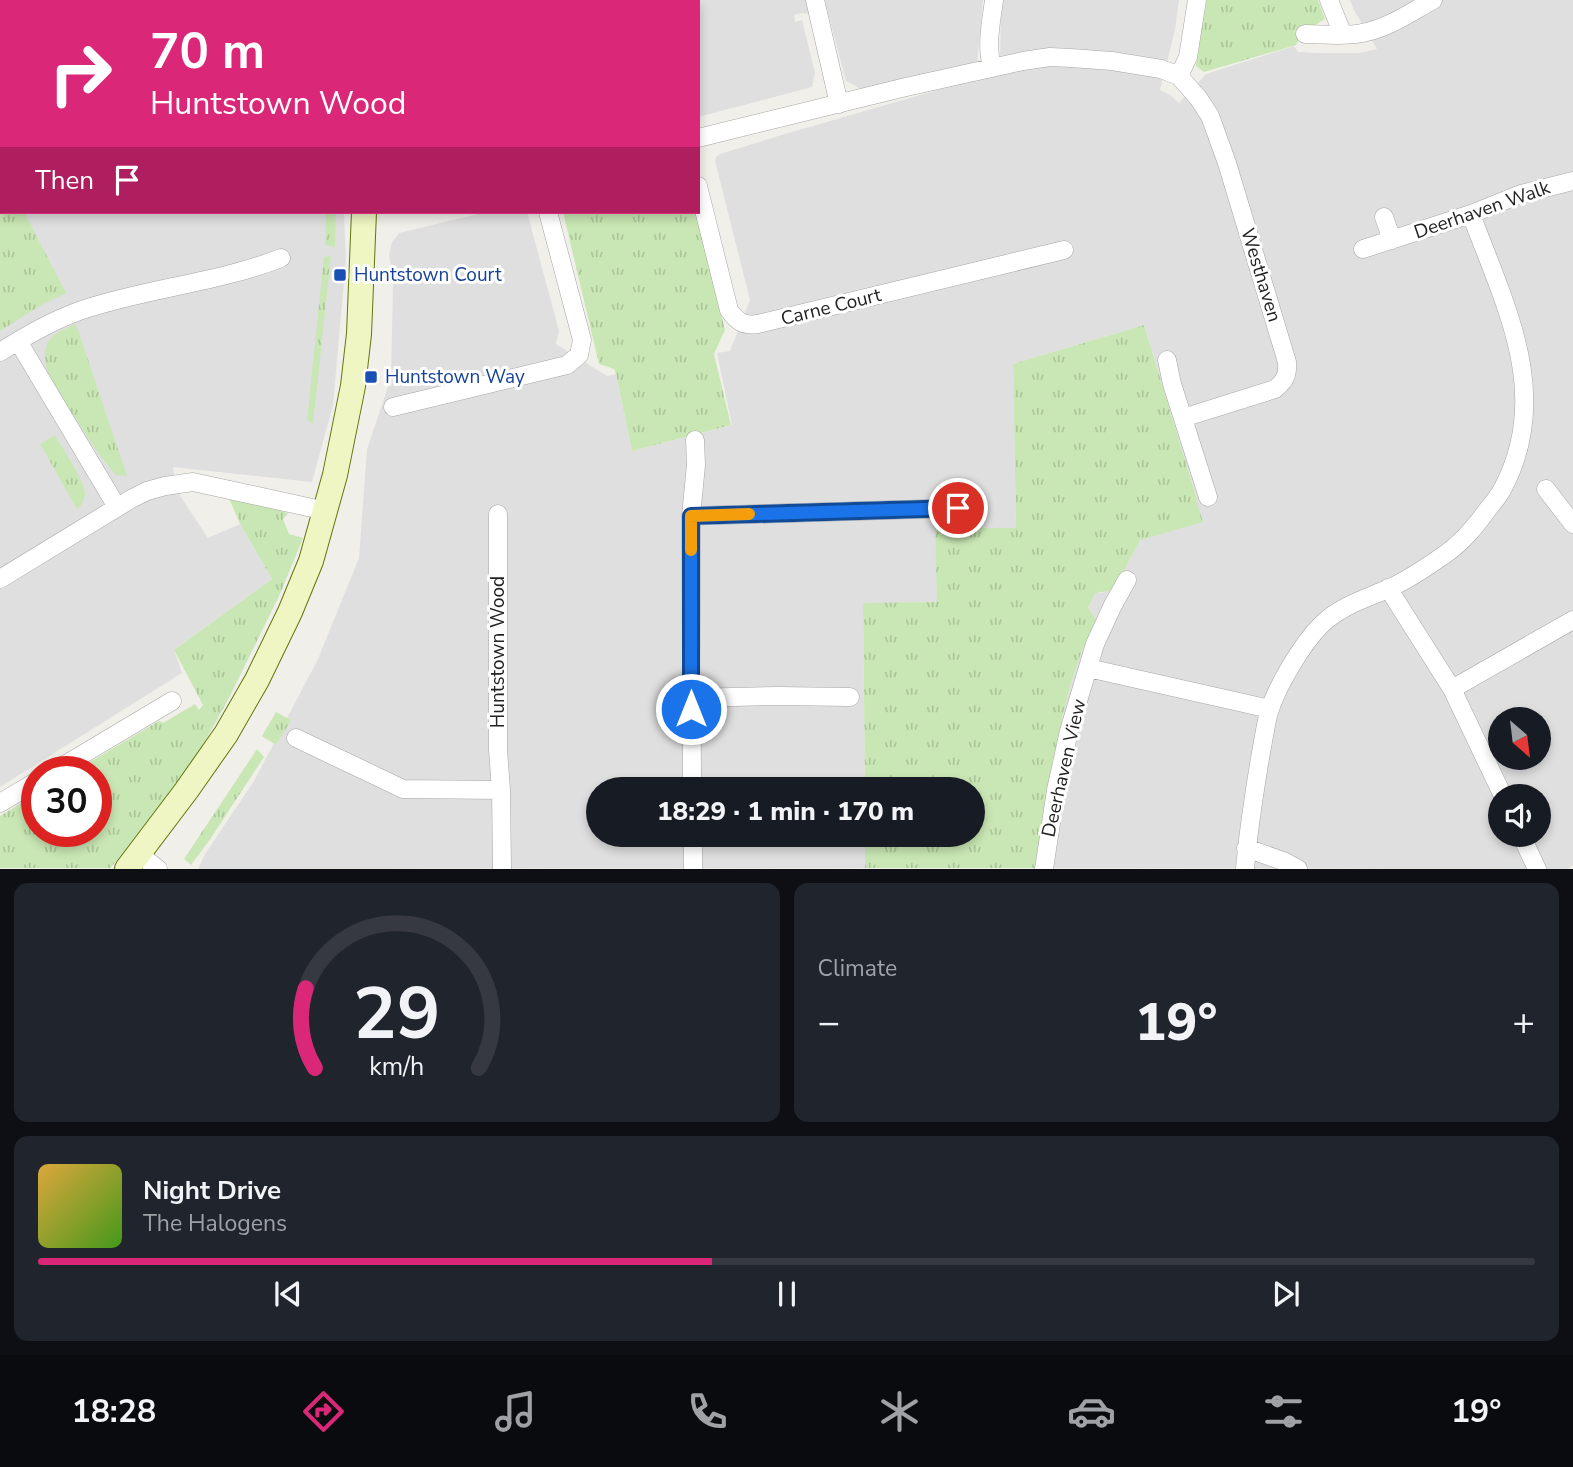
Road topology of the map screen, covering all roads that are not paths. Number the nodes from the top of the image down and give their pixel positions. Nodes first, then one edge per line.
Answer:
1 (815, 0) edge
2 (994, 0) edge
3 (1197, 0) edge
4 (1329, 0) edge
5 (1433, 0) edge
6 (1305, 34) dead end
7 (1343, 35) junction
8 (992, 67) junction
9 (1179, 76) junction
10 (839, 103) junction
11 (700, 138) edge
12 (1573, 181) edge
13 (700, 194) edge
14 (365, 214) edge
15 (549, 214) edge
16 (1472, 214) junction
17 (1384, 217) dead end
18 (1392, 240) junction
19 (1363, 249) dead end
20 (1063, 250) dead end
21 (281, 258) dead end
22 (18, 341) junction
23 (0, 352) edge
24 (1167, 360) dead end
25 (393, 407) dead end
26 (1184, 418) junction
27 (695, 440) dead end
28 (1546, 489) dead end
29 (1208, 496) dead end
30 (117, 507) junction
31 (958, 508) dead end
32 (326, 511) junction
33 (498, 514) dead end
34 (691, 516) junction
35 (1573, 524) edge
36 (0, 579) edge
37 (1126, 580) dead end
38 (1388, 588) junction
39 (1573, 620) edge
40 (1088, 668) junction
41 (1452, 689) junction
42 (850, 697) dead end
43 (691, 698) junction
44 (172, 701) dead end
45 (1270, 709) junction
46 (296, 738) dead end
47 (80, 756) edge
48 (692, 777) edge
49 (1497, 784) edge
50 (500, 790) junction
51 (21, 791) edge
52 (0, 803) edge
53 (693, 847) edge
54 (1527, 847) edge
55 (1247, 848) junction
56 (142, 864) edge
57 (502, 869) edge
58 (693, 869) edge
59 (1044, 869) edge
60 (1245, 869) edge
61 (1298, 869) edge
62 (1537, 869) edge

1 - 10 street
2 - 8 street
3 - 9 street
4 - 7 street
5 - 7 street
6 - 7 street
8 - 9 street
8 - 10 street
9 - 26 street, Westhaven
10 - 11 street
12 - 16 street, Deerhaven Walk
13 - 20 street, Carne Court
14 - 32 street
15 - 25 street
16 - 18 street, Deerhaven Walk
16 - 38 street
17 - 18 street, Deerhaven Walk
18 - 19 street, Deerhaven Walk
21 - 22 street
22 - 23 street
22 - 30 street
24 - 26 street
26 - 29 street
27 - 34 street
28 - 35 street
30 - 32 street
30 - 36 street
31 - 34 street
32 - 56 street
33 - 50 street, Huntstown Wood
34 - 43 street
37 - 40 street, Deerhaven View
38 - 41 street
38 - 45 street
39 - 41 street
40 - 45 street
40 - 59 street, Deerhaven View
41 - 49 street
42 - 43 street
43 - 48 street
44 - 47 street
45 - 55 street
46 - 50 street
50 - 57 street, Huntstown Wood
51 - 52 street
53 - 58 street
54 - 62 street
55 - 60 street
55 - 61 street

